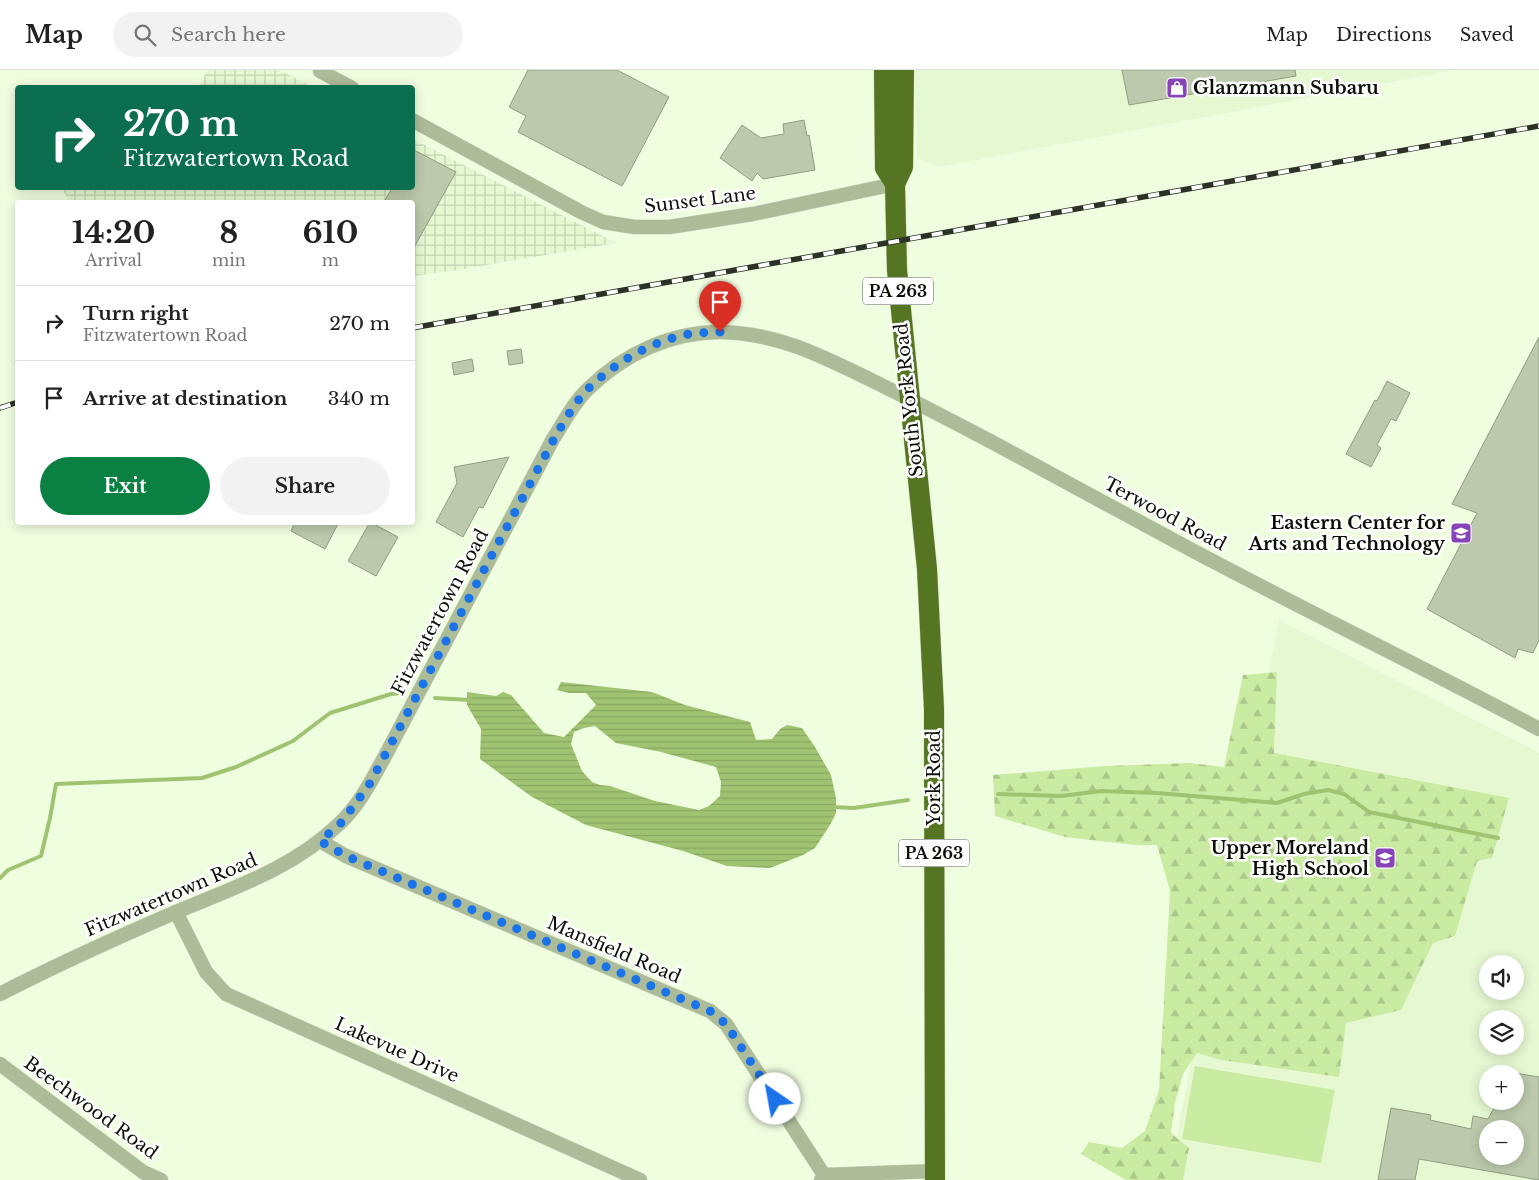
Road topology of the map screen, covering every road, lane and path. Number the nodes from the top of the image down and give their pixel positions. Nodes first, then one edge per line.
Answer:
1 (884, 70) edge
2 (904, 70) edge
3 (320, 71) edge
4 (346, 85) edge
5 (415, 122) edge
6 (895, 184) junction
7 (908, 398) junction
8 (922, 527) joint
9 (1539, 729) edge
10 (320, 841) junction
11 (176, 912) junction
12 (0, 994) edge
13 (0, 1064) edge
14 (935, 1175) edge
15 (823, 1178) edge
16 (161, 1180) edge
17 (640, 1180) edge

1 - 6 highway, South York Road / PA 263
2 - 6 highway, South York Road / PA 263
3 - 4 street
5 - 6 street, Sunset Lane
6 - 7 highway, South York Road / PA 263
7 - 8 highway, South York Road / PA 263
7 - 9 street, Terwood Road
7 - 10 street, Fitzwatertown Road
8 - 14 highway, York Road / PA 263
10 - 11 street, Fitzwatertown Road
10 - 15 street, Mansfield Road
11 - 12 street, Fitzwatertown Road
11 - 17 street, Lakevue Drive
13 - 16 street, Beechwood Road
14 - 15 street

